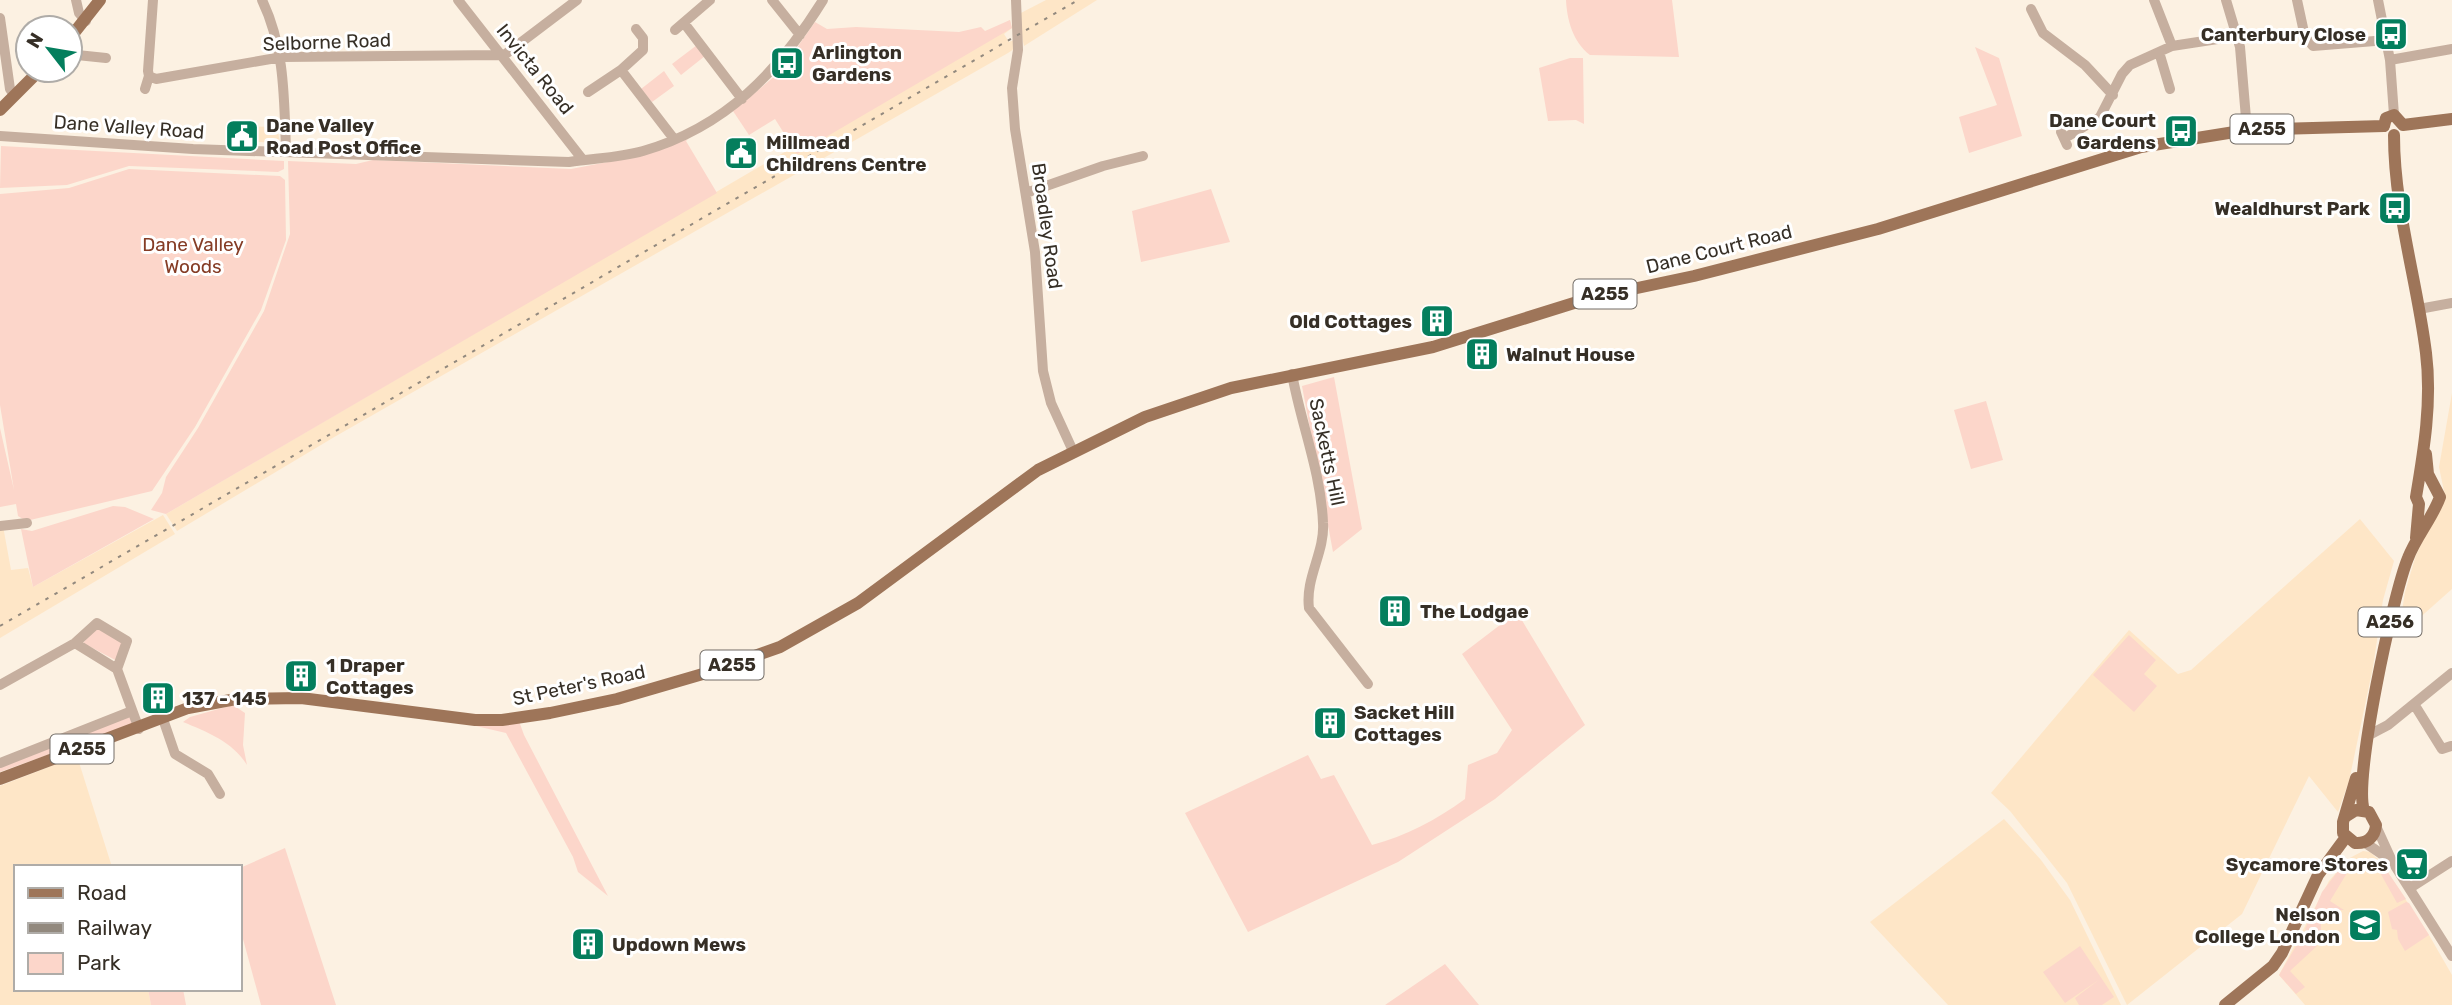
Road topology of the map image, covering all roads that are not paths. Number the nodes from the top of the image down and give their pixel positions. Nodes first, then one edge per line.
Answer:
1 (76, 0) edge
2 (100, 0) edge
3 (153, 0) edge
4 (262, 0) edge
5 (458, 0) edge
6 (577, 0) edge
7 (710, 0) edge
8 (772, 0) edge
9 (823, 0) edge
10 (1016, 0) edge
11 (2154, 0) edge
12 (2226, 0) edge
13 (2297, 0) edge
14 (2378, 0) edge
15 (2031, 9) dead end
16 (0, 18) edge
17 (86, 21) joint
18 (636, 29) dead end
19 (800, 35) junction
20 (2237, 36) junction
21 (2387, 40) junction
22 (2172, 46) junction
23 (2452, 49) edge
24 (2159, 52) junction
25 (84, 54) edge
26 (502, 56) junction
27 (107, 57) dead end
28 (282, 57) junction
29 (2390, 60) junction
30 (621, 70) junction
31 (149, 76) junction
32 (25, 84) edge
33 (145, 89) dead end
34 (2170, 89) dead end
35 (588, 92) dead end
36 (14, 95) junction
37 (2113, 95) junction
38 (742, 99) junction
39 (0, 110) edge
40 (2452, 119) edge
41 (2399, 120) junction
42 (2247, 130) junction
43 (2389, 131) junction
44 (0, 136) edge
45 (2064, 138) dead end
46 (674, 139) junction
47 (286, 150) junction
48 (1143, 156) dead end
49 (583, 160) junction
50 (1026, 193) junction
51 (2452, 303) edge
52 (2419, 309) junction
53 (1292, 374) junction
54 (2425, 443) junction
55 (1073, 451) junction
56 (2433, 485) junction
57 (2418, 489) junction
58 (2419, 504) junction
59 (2433, 507) junction
60 (27, 523) dead end
61 (0, 526) edge
62 (2416, 538) junction
63 (75, 643) junction
64 (117, 668) junction
65 (2452, 673) edge
66 (1368, 684) dead end
67 (0, 685) edge
68 (2413, 704) junction
69 (132, 711) junction
70 (163, 719) junction
71 (139, 729) junction
72 (2369, 736) junction
73 (2451, 746) edge
74 (2366, 752) junction
75 (0, 763) edge
76 (0, 779) edge
77 (220, 794) dead end
78 (2364, 810) junction
79 (2345, 817) junction
80 (2376, 825) junction
81 (2346, 837) junction
82 (2362, 843) junction
83 (2392, 861) junction
84 (2452, 862) edge
85 (2317, 883) junction
86 (2410, 888) junction
87 (2452, 956) edge
88 (2225, 1005) edge

1 - 17 street
2 - 17 main road
3 - 31 street
4 - 28 street
5 - 26 street, Invicta Road
6 - 26 street
7 - 38 street
8 - 19 street
9 - 19 street, Dane Valley Road
10 - 50 street, Broadley Road
11 - 22 street
12 - 20 street
13 - 21 street
14 - 21 street
15 - 37 street
16 - 36 street
18 - 30 street
19 - 38 street, Dane Valley Road
20 - 22 street
20 - 42 street
21 - 29 street
22 - 24 street
23 - 29 street
24 - 34 street
24 - 37 street
25 - 27 street
26 - 28 street, Selborne Road
26 - 49 street, Invicta Road
28 - 31 street, Selborne Road
28 - 47 street
29 - 41 street
30 - 35 street
30 - 46 street
31 - 33 street
32 - 36 main road
36 - 39 main road
37 - 45 street
38 - 46 street, Dane Valley Road
40 - 41 main road
41 - 43 main road
41 - 43 main road
42 - 43 main road, Dane Court Road / A255
42 - 53 main road, Dane Court Road / A255
43 - 52 main road
44 - 47 street, Dane Valley Road
46 - 49 street, Dane Valley Road
47 - 49 street, Dane Valley Road
48 - 50 street
50 - 55 street, Broadley Road
51 - 52 street
52 - 54 main road
53 - 55 main road, Dane Court Road / A255
53 - 66 street, Sacketts Hill
54 - 56 main road
54 - 57 main road
55 - 70 main road, St Peter's Road / A255
56 - 57 main road
56 - 59 main road
57 - 58 main road
58 - 59 main road
58 - 62 main road, A256
59 - 62 main road, A256
60 - 61 street
62 - 72 main road, A256
63 - 64 street
63 - 64 street
63 - 67 street
64 - 69 street
65 - 68 street
68 - 72 street
68 - 73 street
69 - 71 street
69 - 75 street
70 - 71 main road, St Peter's Road / A255
70 - 77 street
71 - 76 main road, St Peter's Road / A255
72 - 74 main road, A256
74 - 78 main road, A256
74 - 79 main road, A256
78 - 79 main road
78 - 80 main road
79 - 81 main road, A256
80 - 82 main road
80 - 83 street
81 - 82 main road
81 - 85 main road
82 - 83 street
82 - 85 main road
83 - 86 street
84 - 86 street
85 - 88 main road
86 - 87 street

